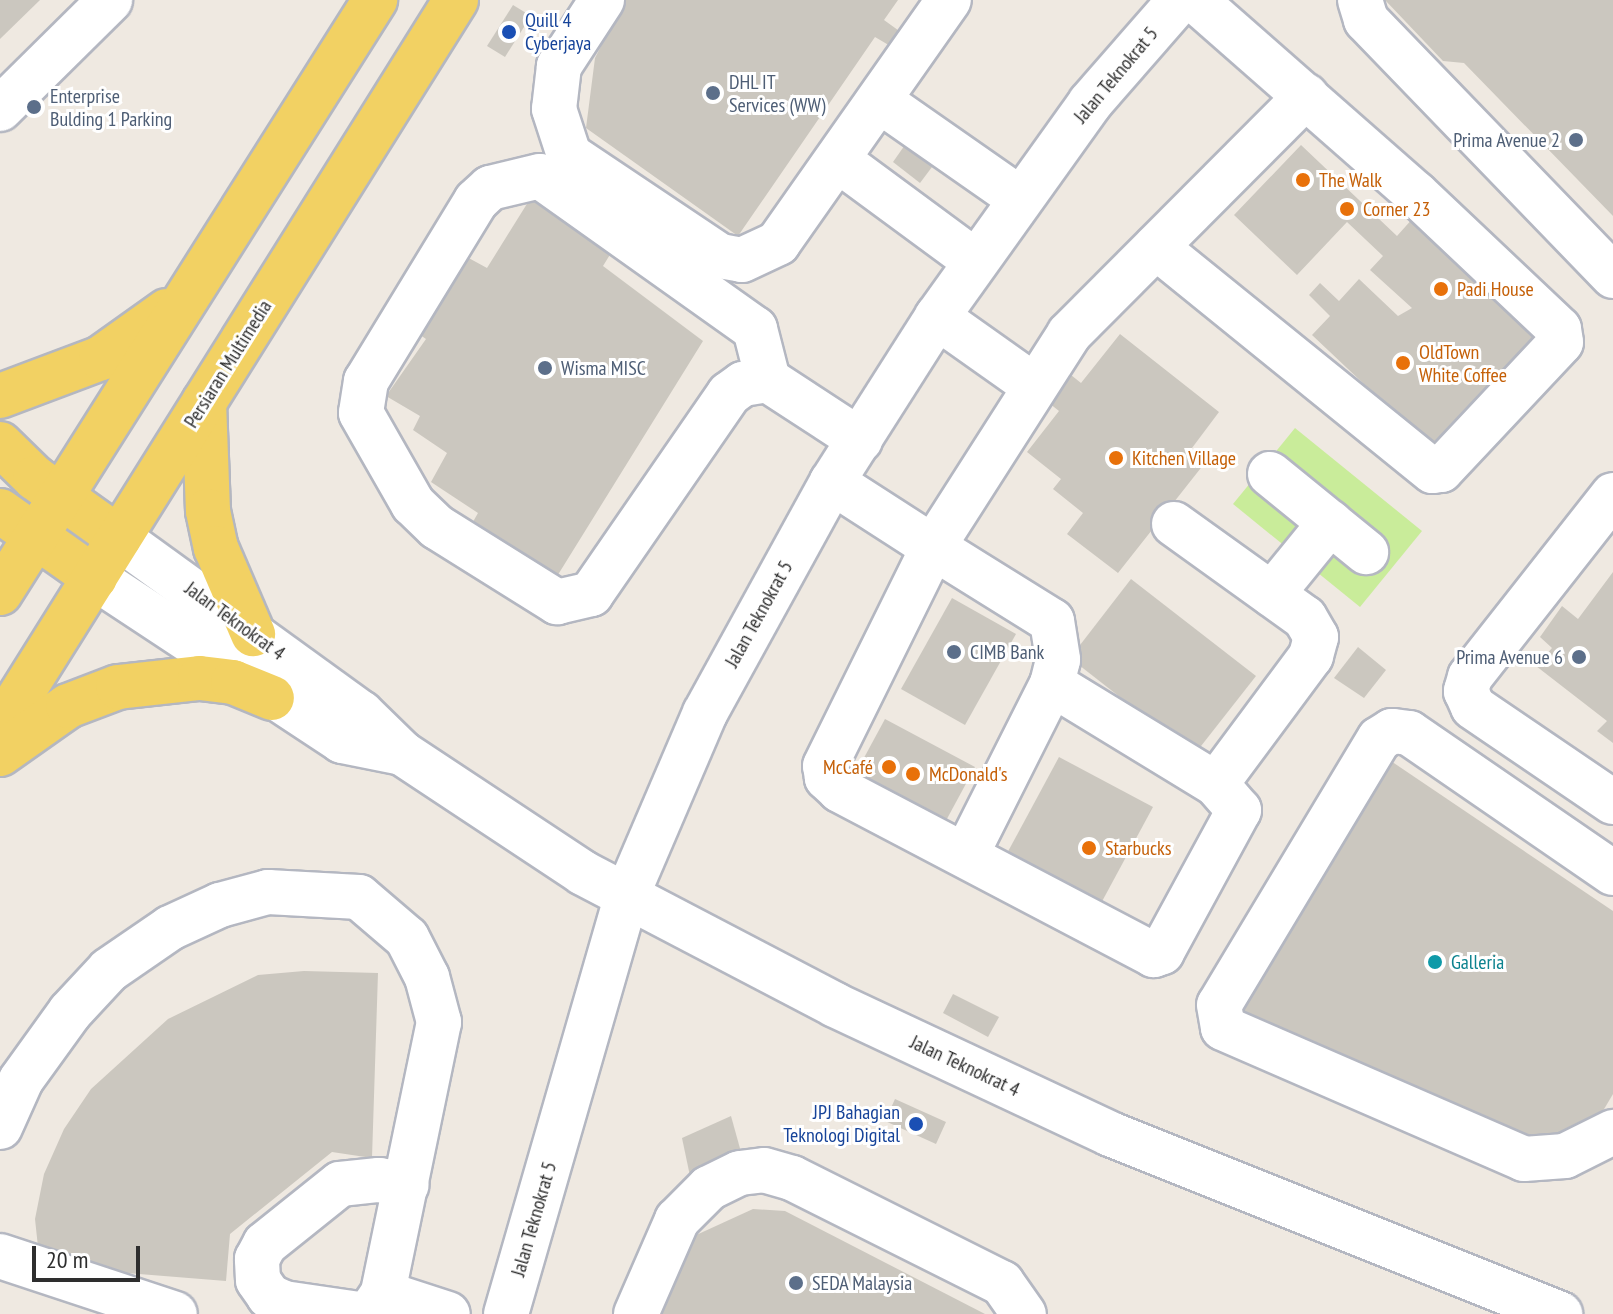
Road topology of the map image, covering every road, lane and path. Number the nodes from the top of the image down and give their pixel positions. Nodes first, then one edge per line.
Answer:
1 (110, 0) edge
2 (375, 0) edge
3 (456, 0) edge
4 (602, 0) edge
5 (949, 0) edge
6 (1180, 0) edge
7 (1195, 0) edge
8 (1360, 0) edge
9 (1306, 96) junction
10 (880, 101) junction
11 (0, 109) edge
12 (838, 160) junction
13 (1019, 198) junction
14 (1156, 247) junction
15 (975, 261) junction
16 (1613, 276) edge
17 (191, 290) junction
18 (937, 317) junction
19 (768, 380) junction
20 (1033, 385) junction
21 (0, 396) edge
22 (204, 402) junction
23 (860, 440) junction
24 (0, 444) edge
25 (1270, 474) dead end
26 (832, 482) junction
27 (1613, 495) edge
28 (61, 497) junction
29 (0, 511) edge
30 (1330, 523) junction
31 (1174, 524) dead end
32 (36, 537) junction
33 (119, 538) junction
34 (933, 547) junction
35 (1366, 552) dead end
36 (95, 578) junction
37 (0, 593) edge
38 (1272, 594) junction
39 (253, 634) junction
40 (1052, 684) junction
41 (272, 698) junction
42 (0, 728) edge
43 (402, 753) junction
44 (0, 754) edge
45 (1216, 784) junction
46 (1613, 802) edge
47 (966, 855) junction
48 (1613, 873) edge
49 (627, 895) junction
50 (0, 1127) edge
51 (1613, 1132) edge
52 (407, 1185) junction
53 (0, 1256) edge
54 (371, 1307) edge
55 (512, 1312) edge
56 (175, 1314) edge
57 (448, 1314) edge
58 (636, 1314) edge
59 (1024, 1314) edge
60 (1560, 1314) edge

1 - 11 street
2 - 17 main road
3 - 22 main road, Persiaran Multimedia
4 - 12 street
5 - 10 street
6 - 13 street, Jalan Teknokrat 5
7 - 9 street
8 - 16 street
9 - 14 street
9 - 14 street
10 - 12 street
10 - 13 street
12 - 15 street
13 - 15 street, Jalan Teknokrat 5
14 - 20 street
15 - 18 street, Jalan Teknokrat 5
17 - 21 main road
17 - 28 main road
18 - 20 street
18 - 23 street, Jalan Teknokrat 5
19 - 19 street
19 - 23 street
20 - 34 street
22 - 33 main road, Persiaran Multimedia
22 - 39 main road
23 - 26 street, Jalan Teknokrat 5
24 - 28 main road, Jalan Teknokrat 4
25 - 30 street
26 - 34 street
26 - 49 street, Jalan Teknokrat 5
27 - 46 street
28 - 32 main road
28 - 33 main road, Jalan Teknokrat 4
29 - 32 main road
30 - 35 street
30 - 38 street
31 - 38 street
32 - 36 main road
32 - 37 main road
33 - 36 main road, Persiaran Multimedia
33 - 39 street, Jalan Teknokrat 4
34 - 40 street
34 - 47 street
36 - 41 street, Jalan Teknokrat 4
36 - 42 main road, Persiaran Multimedia
38 - 45 street
39 - 43 street, Jalan Teknokrat 4
40 - 45 street
40 - 47 street
41 - 43 street, Jalan Teknokrat 4
41 - 44 main road
43 - 49 street, Jalan Teknokrat 4
45 - 47 street
48 - 51 street
49 - 55 street, Jalan Teknokrat 5
49 - 60 street, Jalan Teknokrat 4
50 - 52 street
52 - 54 street
52 - 54 street
53 - 56 street
54 - 57 street
58 - 59 street

